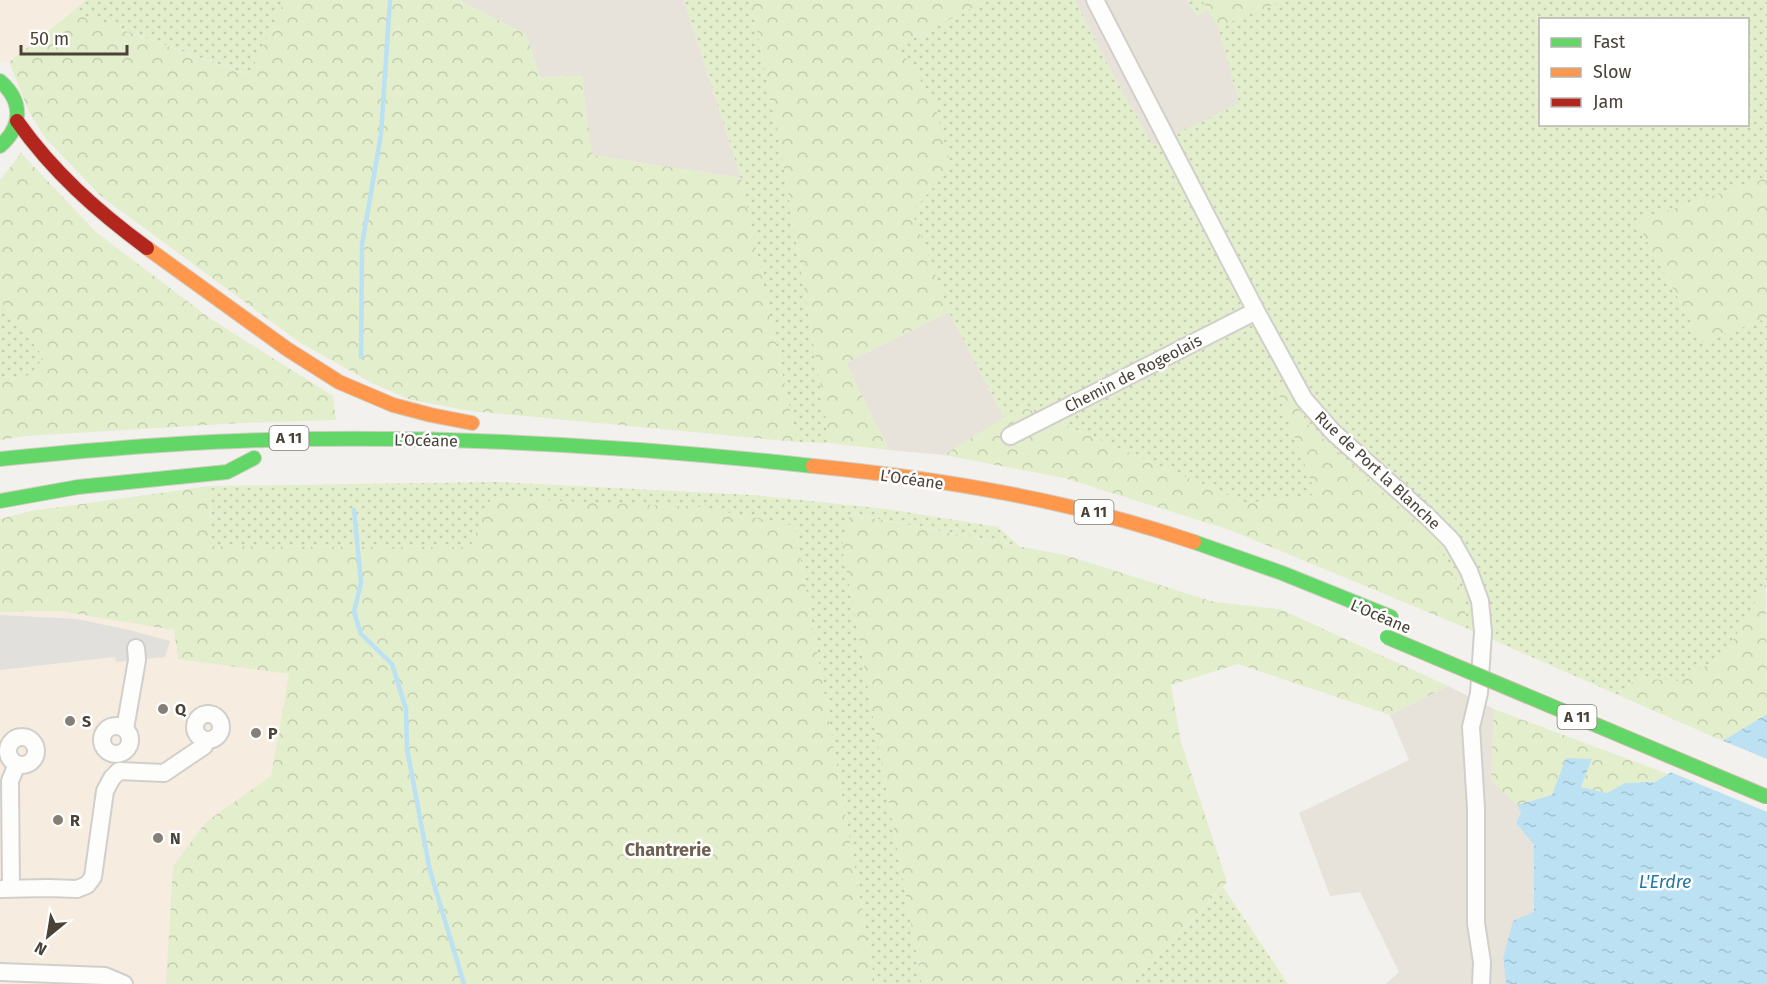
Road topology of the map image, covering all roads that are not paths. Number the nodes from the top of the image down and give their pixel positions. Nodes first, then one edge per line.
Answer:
1 (1095, 0) edge
2 (0, 81) edge
3 (17, 121) junction
4 (0, 146) edge
5 (1256, 311) junction
6 (487, 425) dead end
7 (540, 430) dead end
8 (1010, 436) dead end
9 (579, 445) junction
10 (0, 459) edge
11 (216, 459) dead end
12 (0, 501) edge
13 (1396, 620) dead end
14 (1382, 635) dead end
15 (136, 648) dead end
16 (1466, 649) dead end
17 (1498, 663) dead end
18 (125, 729) junction
19 (207, 741) dead end
20 (116, 754) junction
21 (17, 764) dead end
22 (119, 771) junction
23 (1767, 797) edge
24 (5, 888) edge
25 (0, 972) edge
26 (124, 984) edge
27 (1481, 984) edge

1 - 5 street, Rue de Port la Blanche
2 - 3 main road
3 - 4 main road
3 - 6 main road
5 - 8 street, Chemin de Rogeolais
5 - 27 street, Rue de Port la Blanche
7 - 9 main road
9 - 10 main road, L’Océane / A 11
9 - 13 main road, L’Océane / A 11
11 - 12 main road, A 11
14 - 23 main road, L’Océane / A 11, bridge
15 - 18 street
16 - 17 main road
18 - 20 street
18 - 20 street
19 - 22 street
20 - 22 street
21 - 24 street
22 - 24 street
25 - 26 street

